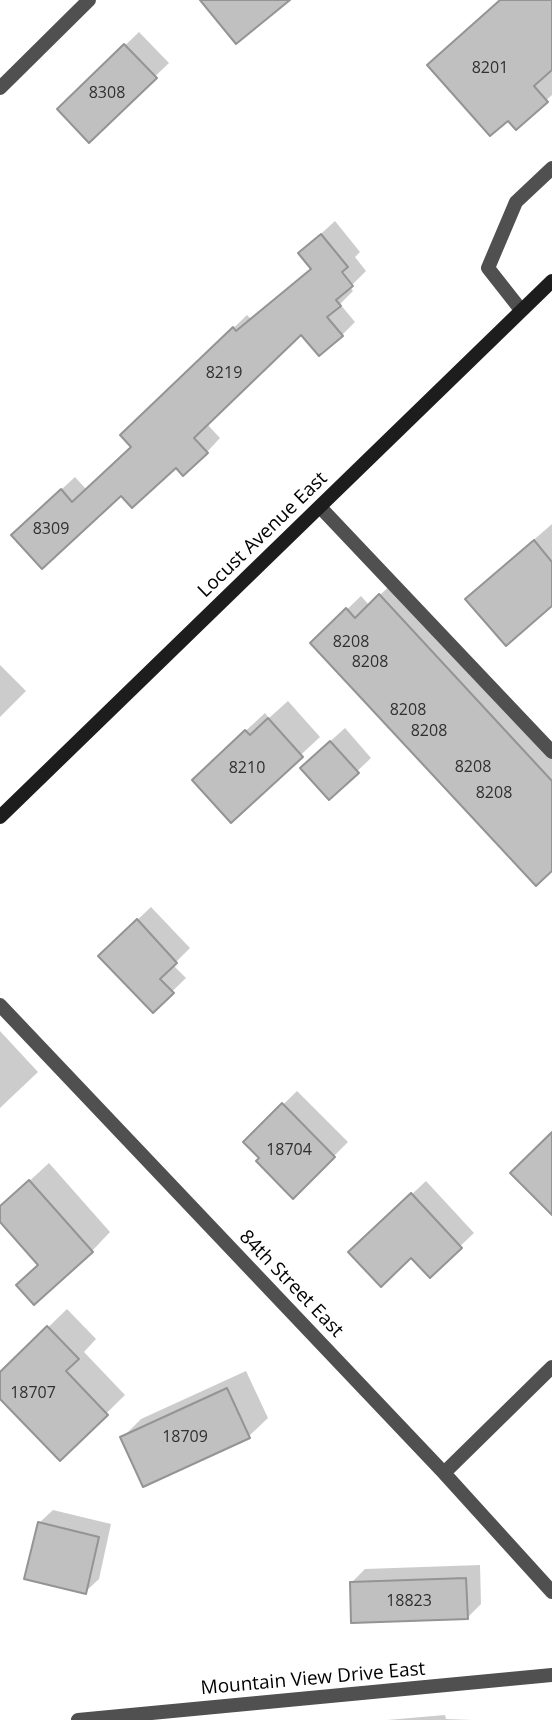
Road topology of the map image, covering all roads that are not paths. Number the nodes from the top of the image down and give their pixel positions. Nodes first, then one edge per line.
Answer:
1 (89, 0) edge
2 (0, 88) edge
3 (552, 168) edge
4 (552, 281) edge
5 (522, 310) junction
6 (320, 507) junction
7 (552, 752) edge
8 (0, 817) edge
9 (0, 1005) edge
10 (552, 1367) edge
11 (444, 1472) junction
12 (552, 1592) edge
13 (552, 1675) edge
14 (78, 1720) edge

1 - 2 street
3 - 5 street
4 - 5 street, Locust Avenue East
5 - 6 street, Locust Avenue East
6 - 7 street
6 - 8 street, Locust Avenue East
9 - 11 street, 84th Street East
10 - 11 street
11 - 12 street, 84th Street East
13 - 14 street, Mountain View Drive East

